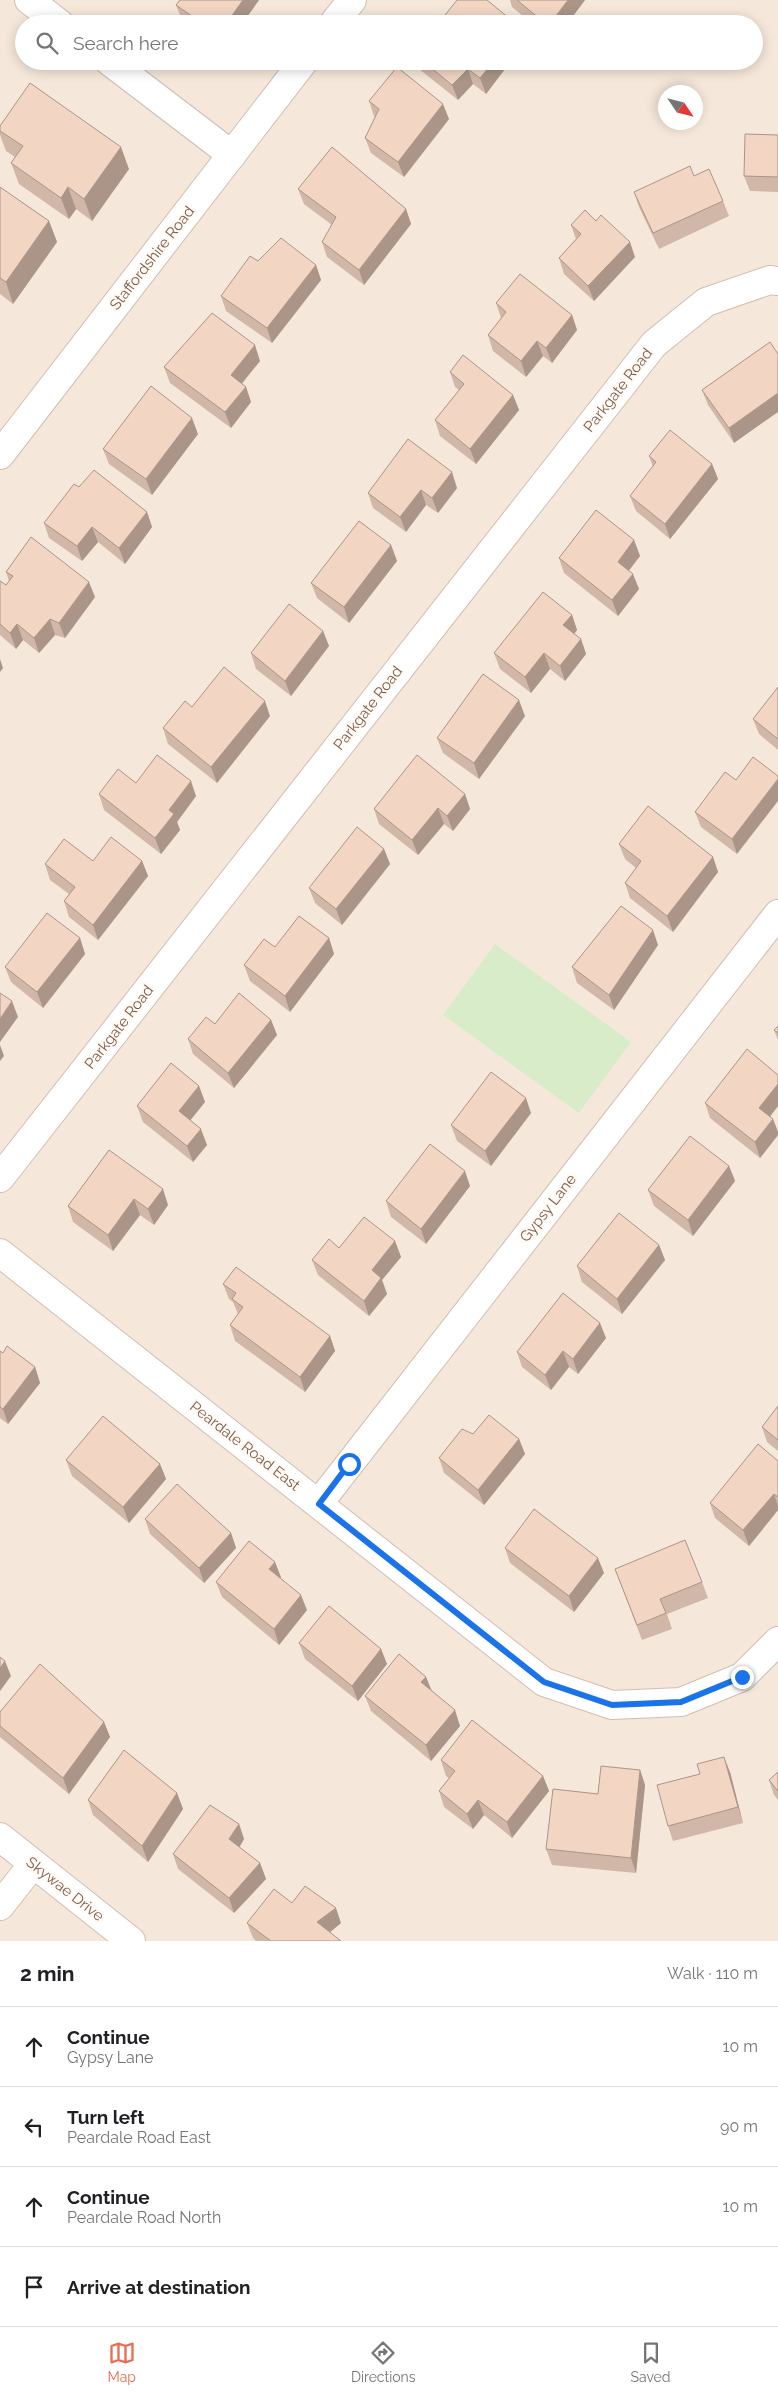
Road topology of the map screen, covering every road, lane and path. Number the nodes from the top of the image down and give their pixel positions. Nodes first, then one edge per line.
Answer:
1 (29, 0) edge
2 (352, 0) edge
3 (48, 15) edge
4 (340, 15) edge
5 (121, 70) edge
6 (297, 70) edge
7 (232, 155) junction
8 (774, 280) edge
9 (0, 455) edge
10 (778, 914) edge
11 (0, 1178) edge
12 (0, 1253) edge
13 (319, 1504) junction
14 (778, 1641) edge
15 (0, 1837) edge
16 (33, 1864) junction
17 (0, 1906) edge
18 (131, 1941) edge

1 - 3 street
2 - 4 street
5 - 7 street
6 - 7 street, Staffordshire Road
7 - 9 street, Staffordshire Road
8 - 11 street, Parkgate Road
10 - 13 street, Gypsy Lane
12 - 13 street, Peardale Road East
13 - 14 street, Peardale Road East
15 - 16 street, Skywae Drive
16 - 17 street
16 - 18 street, Skywae Drive

